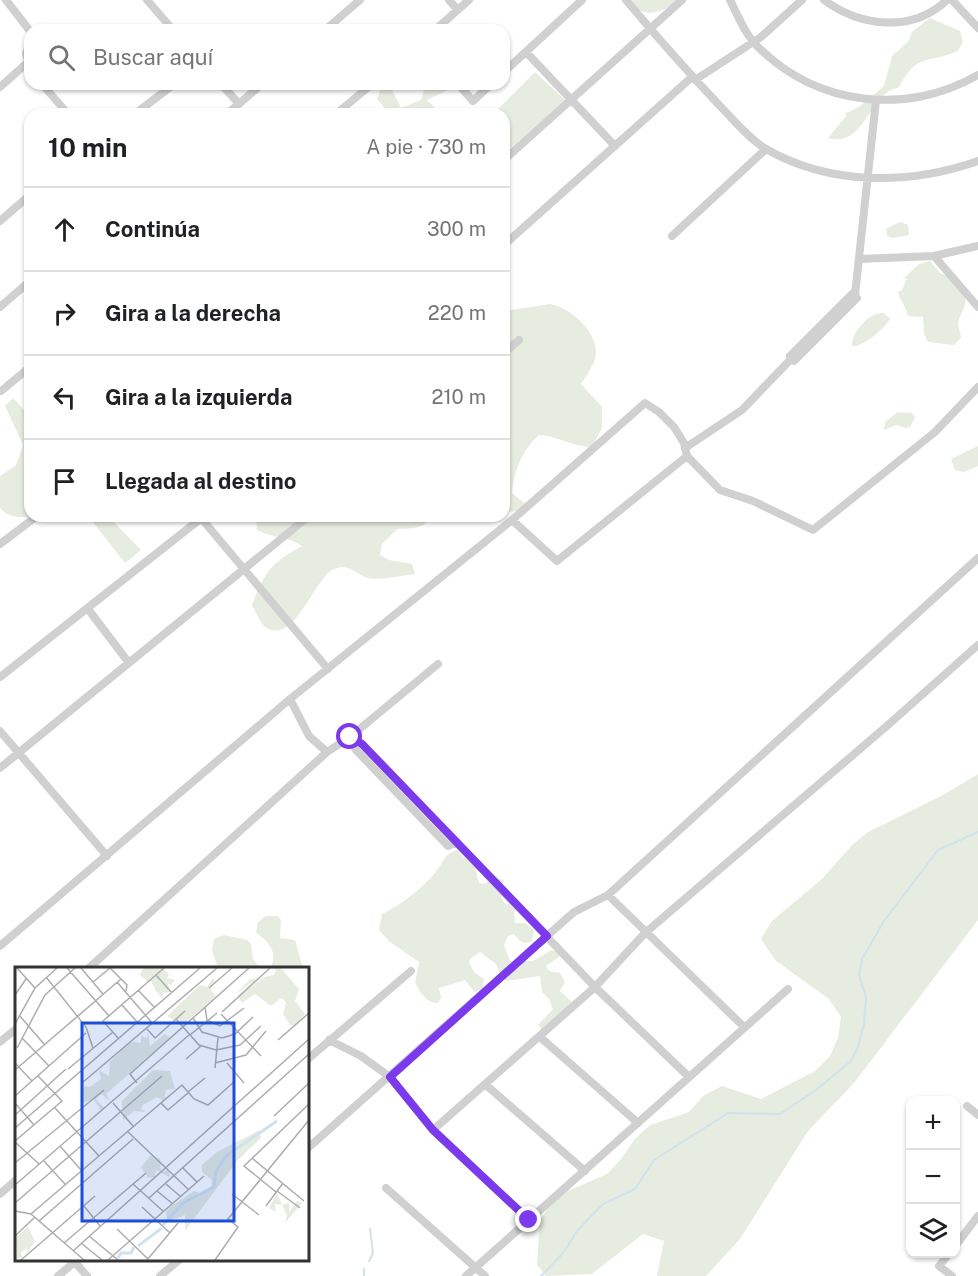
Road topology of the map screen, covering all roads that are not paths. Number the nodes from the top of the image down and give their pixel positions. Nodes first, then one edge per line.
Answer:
1 (6, 0) edge
2 (147, 0) edge
3 (359, 0) edge
4 (449, 0) edge
5 (469, 0) edge
6 (582, 0) edge
7 (626, 0) edge
8 (682, 0) edge
9 (730, 0) edge
10 (802, 0) edge
11 (824, 0) edge
12 (947, 0) edge
13 (952, 0) edge
14 (458, 10) junction
15 (25, 24) edge
16 (168, 24) edge
17 (332, 24) edge
18 (442, 24) edge
19 (978, 28) edge
20 (650, 29) junction
21 (754, 42) junction
22 (526, 52) junction
23 (510, 67) edge
24 (24, 69) edge
25 (978, 75) edge
26 (694, 78) junction
27 (0, 87) edge
28 (47, 90) edge
29 (166, 90) edge
30 (226, 90) edge
31 (255, 90) edge
32 (365, 90) edge
33 (463, 90) edge
34 (485, 90) edge
35 (572, 99) junction
36 (876, 100) junction
37 (239, 104) junction
38 (63, 108) edge
39 (143, 108) edge
40 (234, 108) edge
41 (343, 108) edge
42 (615, 146) junction
43 (766, 149) junction
44 (510, 155) edge
45 (978, 162) edge
46 (867, 179) junction
47 (24, 200) edge
48 (0, 221) edge
49 (672, 236) dead end
50 (510, 240) edge
51 (978, 246) edge
52 (934, 256) junction
53 (859, 259) junction
54 (24, 286) edge
55 (0, 307) edge
56 (978, 307) edge
57 (519, 340) dead end
58 (510, 348) edge
59 (24, 372) edge
60 (978, 387) edge
61 (1, 391) edge
62 (686, 452) junction
63 (512, 520) joint
64 (29, 522) edge
65 (197, 522) edge
66 (207, 522) edge
67 (302, 522) edge
68 (510, 522) edge
69 (0, 544) edge
70 (978, 558) edge
71 (246, 569) junction
72 (88, 609) junction
73 (978, 645) edge
74 (129, 663) junction
75 (438, 664) dead end
76 (328, 669) junction
77 (0, 677) edge
78 (290, 699) junction
79 (0, 731) edge
80 (350, 737) junction
81 (327, 752) junction
82 (19, 753) junction
83 (0, 768) edge
84 (107, 856) junction
85 (608, 895) junction
86 (645, 933) junction
87 (547, 936) junction
88 (0, 946) edge
89 (90, 967) edge
90 (411, 970) dead end
91 (595, 987) junction
92 (788, 989) dead end
93 (744, 1027) junction
94 (15, 1030) edge
95 (540, 1037) junction
96 (329, 1040) junction
97 (0, 1042) edge
98 (309, 1058) edge
99 (390, 1077) junction
100 (689, 1077) junction
101 (486, 1085) junction
102 (967, 1106) dead end
103 (978, 1114) edge
104 (638, 1123) junction
105 (433, 1130) junction
106 (309, 1147) edge
107 (585, 1171) junction
108 (15, 1185) edge
109 (387, 1188) dead end
110 (0, 1194) edge
111 (978, 1216) edge
112 (529, 1220) junction
113 (960, 1240) edge
114 (946, 1258) edge
115 (74, 1261) edge
116 (76, 1261) edge
117 (178, 1261) edge
118 (476, 1267) junction
119 (58, 1276) edge
120 (87, 1276) edge
121 (160, 1276) edge
122 (466, 1276) edge
123 (485, 1276) edge
124 (952, 1276) edge

1 - 15 street
2 - 16 street
3 - 17 street
4 - 14 street
5 - 14 street
6 - 22 street
7 - 20 street
8 - 20 street
9 - 21 street
10 - 21 street
11 - 12 street
13 - 19 street
14 - 18 street
20 - 26 street
20 - 35 street
21 - 26 street
21 - 36 street
22 - 23 street
22 - 35 street
24 - 27 street
25 - 36 street
26 - 42 street
26 - 43 street
28 - 38 street
29 - 39 street
30 - 37 street
31 - 37 street
32 - 41 street
33 - 34 street
35 - 42 street
35 - 44 street
36 - 46 street
37 - 40 street
42 - 50 street
43 - 46 street
43 - 49 street
45 - 46 street
46 - 53 street
47 - 48 street
51 - 52 street
52 - 53 street
52 - 56 street
53 - 62 street
54 - 55 street
57 - 58 street
59 - 61 street
60 - 62 street
62 - 63 street
62 - 63 street
64 - 69 street
65 - 72 street
66 - 71 street
67 - 71 street
68 - 76 street
70 - 85 street
71 - 74 street
71 - 76 street
72 - 74 street
72 - 77 street
73 - 86 street
74 - 82 street
75 - 80 street
76 - 78 street
78 - 81 street
78 - 84 street
79 - 82 street
80 - 81 street
80 - 87 street
81 - 89 street
82 - 83 street
82 - 84 street
84 - 88 street
85 - 86 street
85 - 87 street
86 - 91 street
86 - 93 street
87 - 91 street
87 - 99 street
90 - 96 street
91 - 95 street
91 - 100 street
92 - 93 street
93 - 100 street
94 - 97 street
95 - 101 street
95 - 104 street
96 - 98 street
96 - 99 street
99 - 105 street
99 - 106 street
100 - 104 street
101 - 105 street
101 - 107 street
102 - 103 street
104 - 107 street
105 - 112 street
107 - 112 street
108 - 110 street
109 - 118 street
111 - 113 street
112 - 118 street
114 - 124 street
115 - 119 street
116 - 120 street
117 - 121 street
118 - 122 street
118 - 123 street

